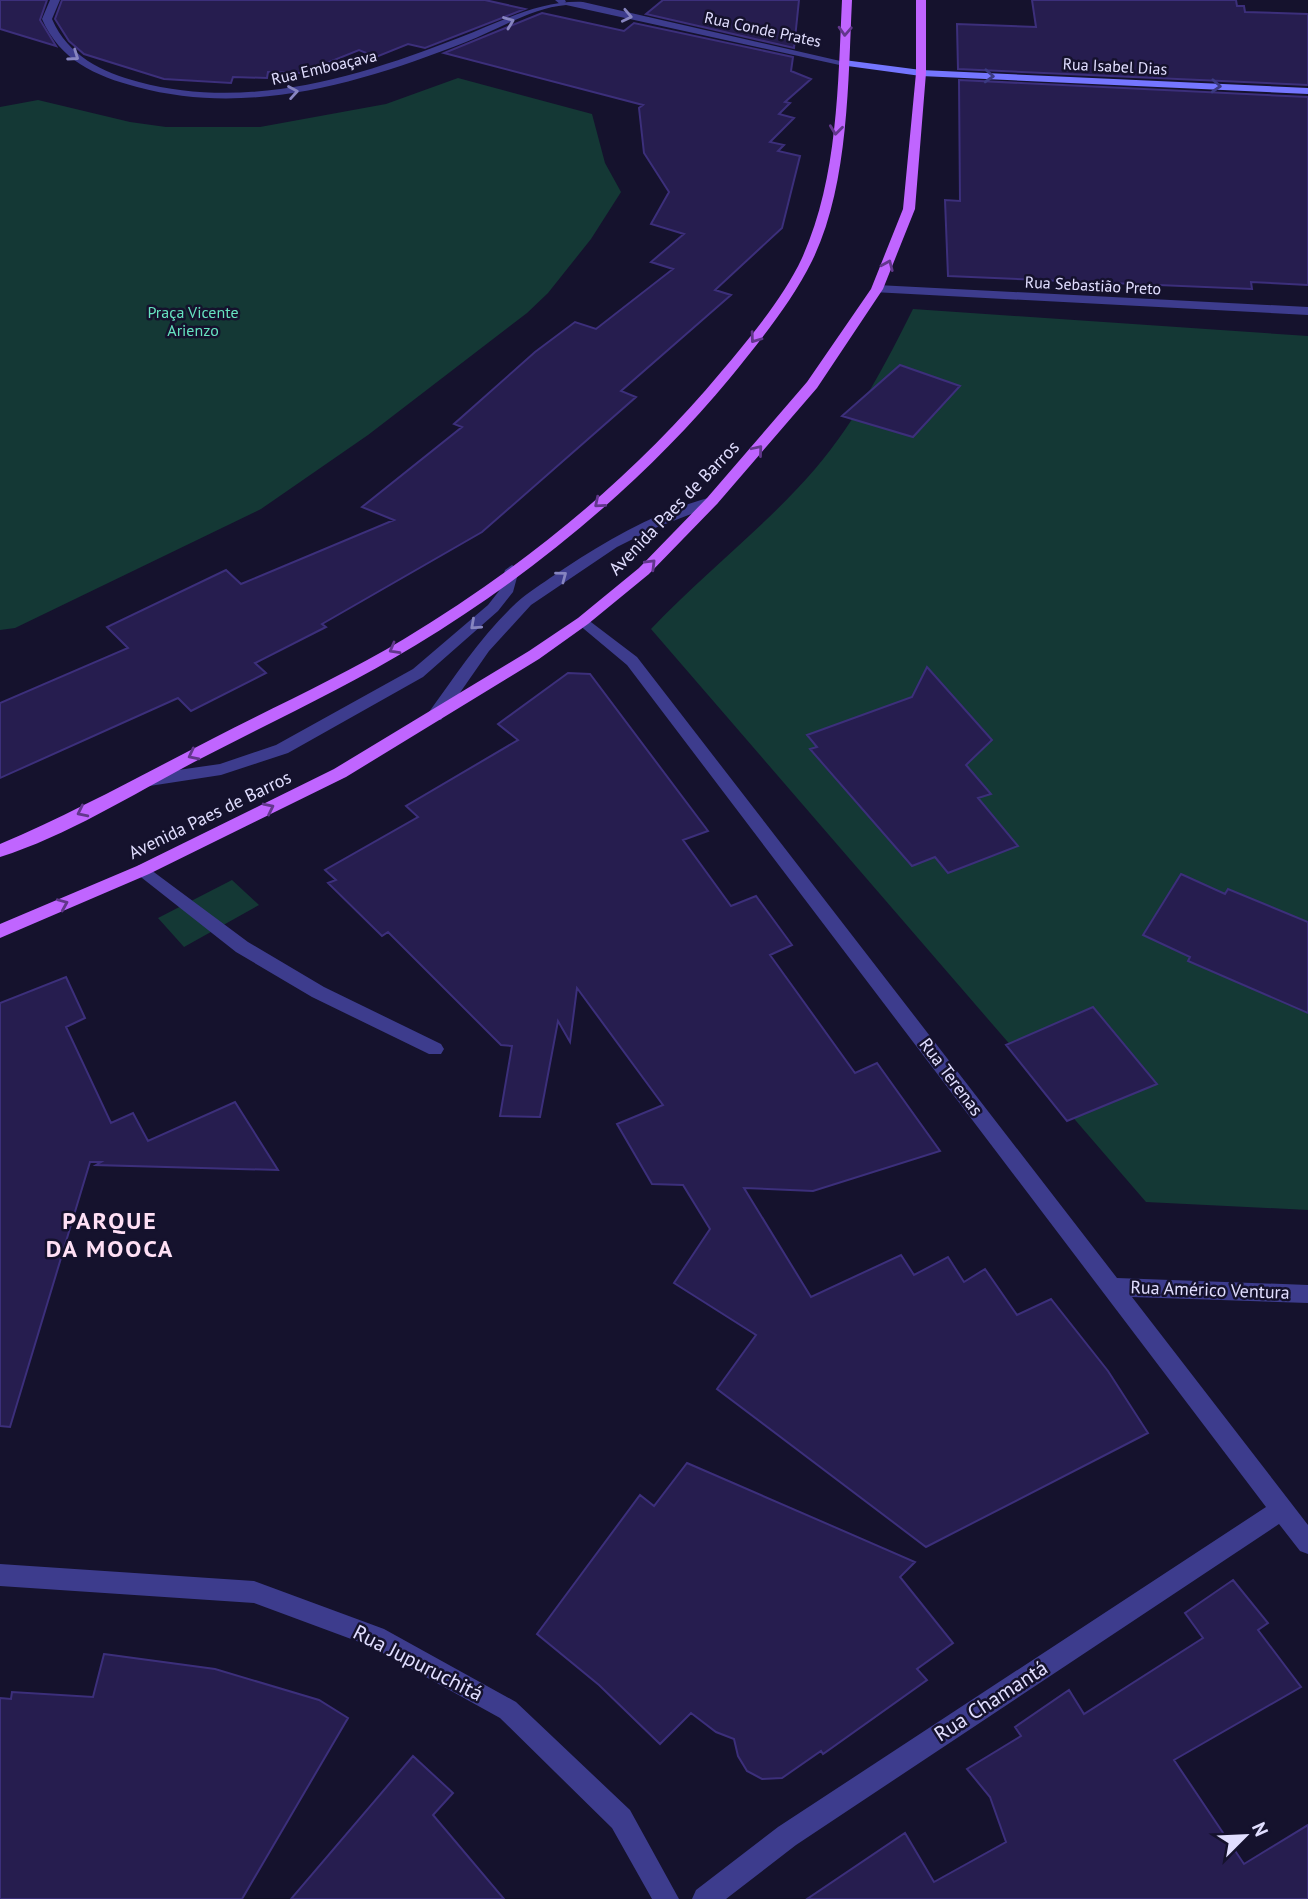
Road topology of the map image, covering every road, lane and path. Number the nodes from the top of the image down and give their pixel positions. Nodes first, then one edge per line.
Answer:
1 (55, 0) edge
2 (847, 0) edge
3 (921, 0) edge
4 (560, 1) edge
5 (844, 62) junction
6 (921, 73) junction
7 (1308, 91) edge
8 (877, 289) junction
9 (1308, 312) edge
10 (712, 501) junction
11 (512, 570) junction
12 (583, 621) junction
13 (435, 716) junction
14 (143, 781) junction
15 (0, 851) edge
16 (144, 870) junction
17 (0, 931) edge
18 (435, 1049) dead end
19 (1112, 1287) junction
20 (1308, 1294) edge
21 (1282, 1509) junction
22 (1308, 1543) edge
23 (0, 1575) edge
24 (666, 1899) edge
25 (705, 1899) edge

1 -> 4 street, Rua Emboaçava
2 -> 5 main road
3 - 6 main road, Avenida Paes de Barros
4 -> 5 street, Rua Conde Prates
5 - 6 main road, Rua Conde Prates
5 -> 11 main road
6 -> 7 main road, Rua Isabel Dias
8 -> 6 main road, Avenida Paes de Barros
8 - 9 street, Rua Sebastião Preto
10 -> 8 main road, Avenida Paes de Barros
12 -> 10 main road, Avenida Paes de Barros
13 -> 10 street
11 -> 14 main road
11 -> 14 street
12 - 13 main road, Avenida Paes de Barros
12 - 19 street, Rua Terenas
16 -> 13 main road, Avenida Paes de Barros
14 -> 15 main road
17 -> 16 main road, Avenida Paes de Barros
16 - 18 street
19 - 20 street, Rua Américo Ventura
19 - 21 street, Rua Terenas
21 - 22 street, Rua Terenas
21 - 25 street, Rua Chamantá
23 - 24 street, Rua Jupuruchitá

